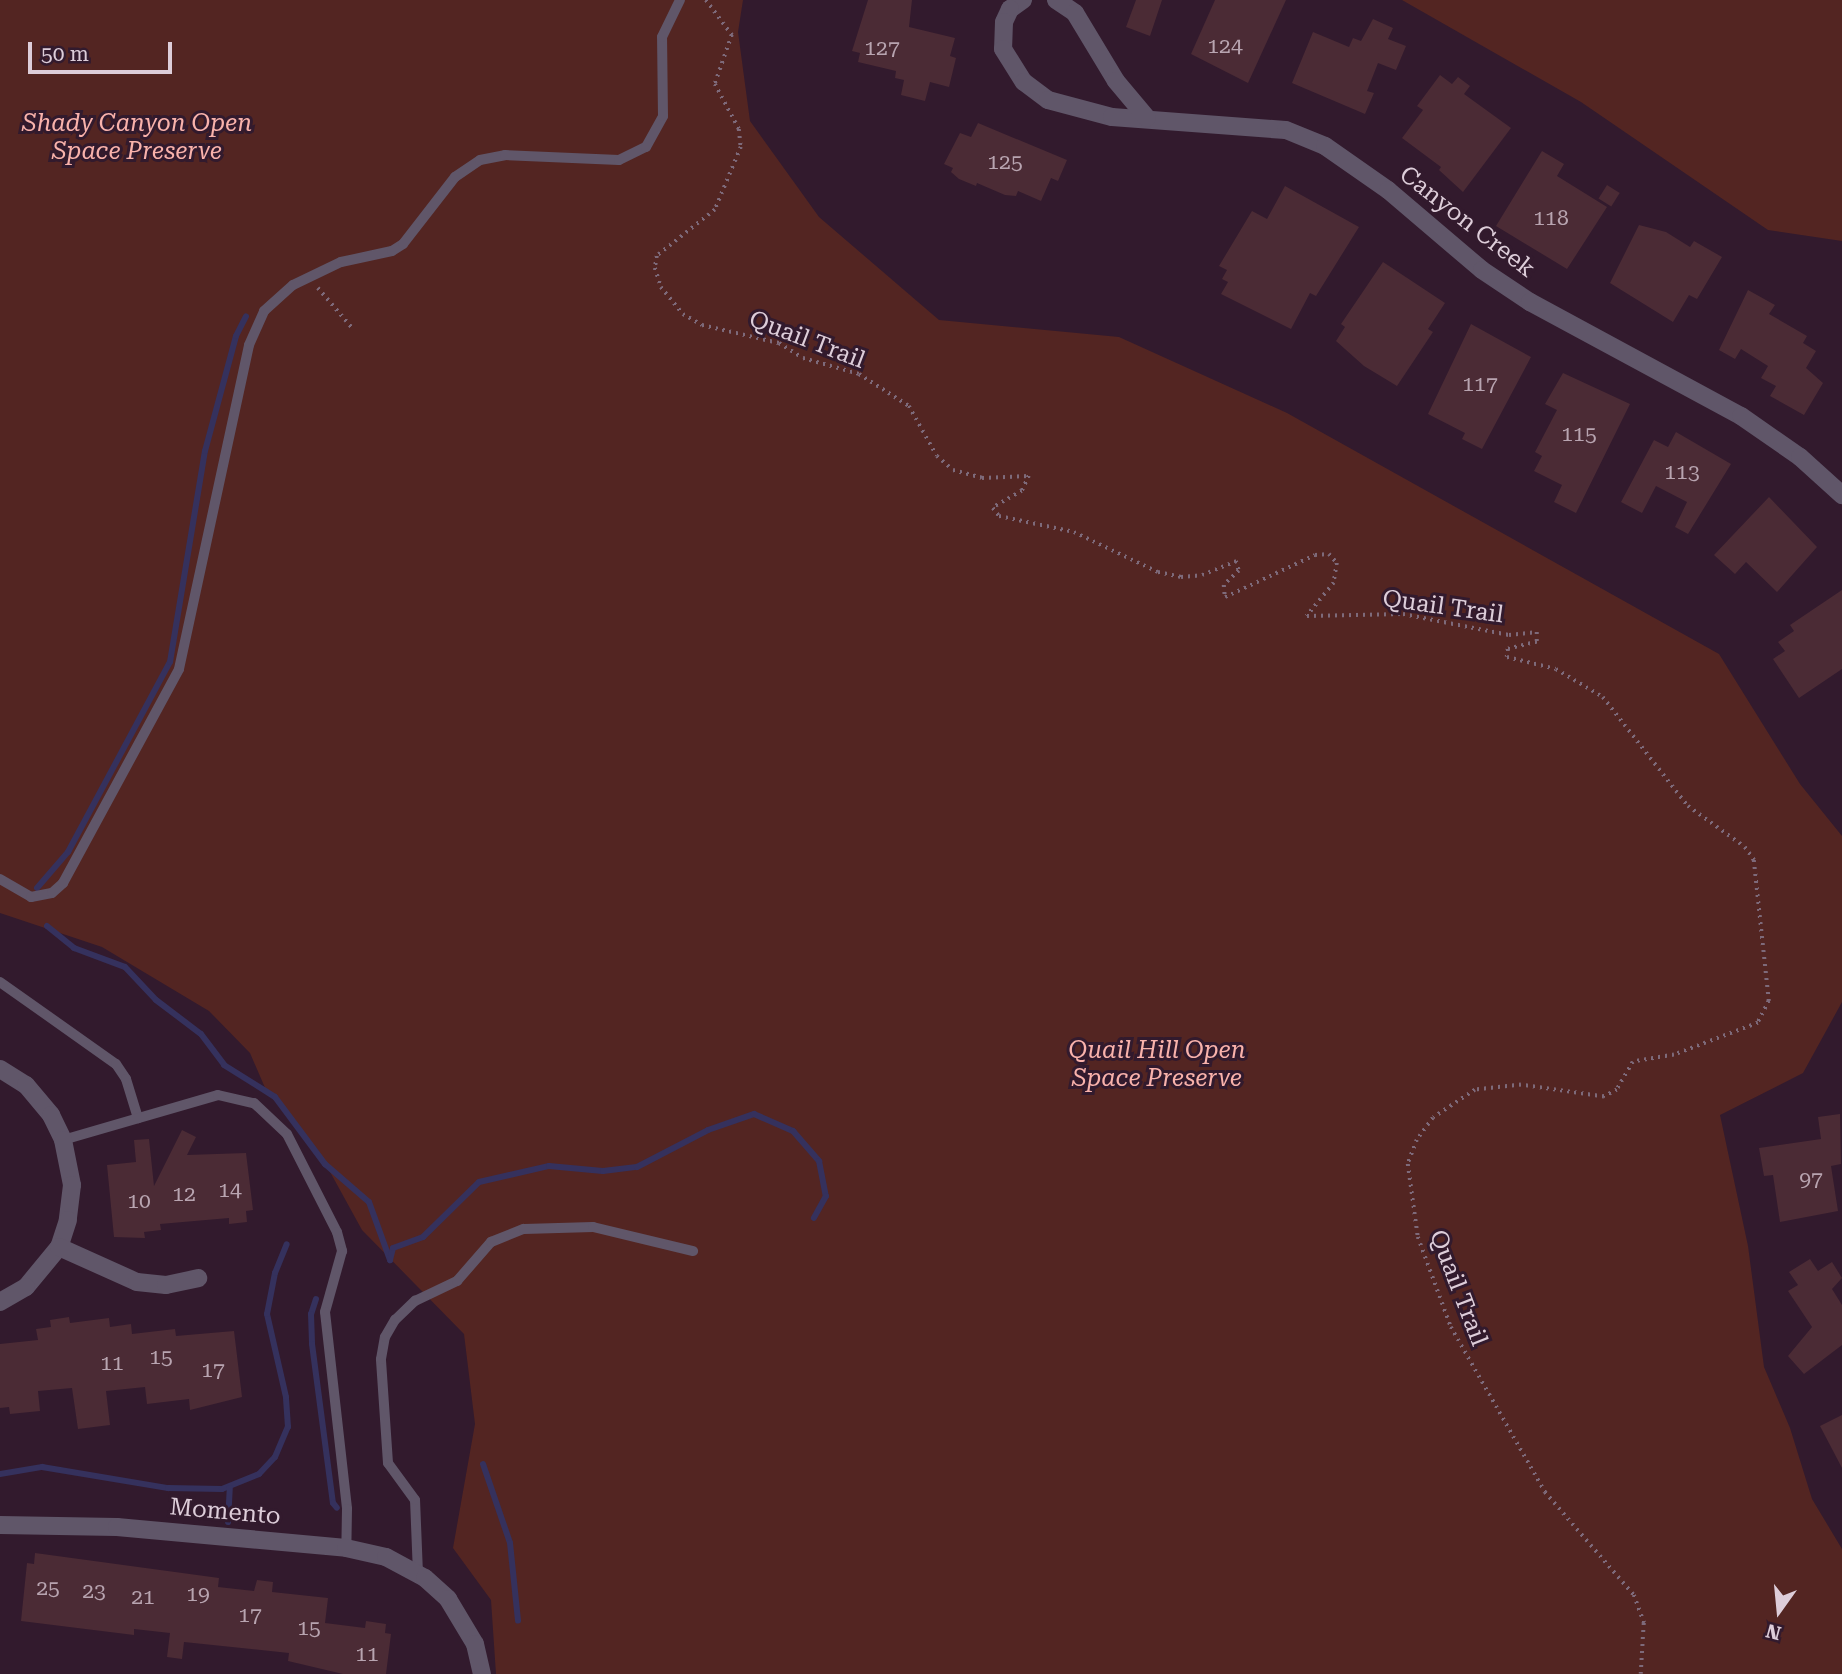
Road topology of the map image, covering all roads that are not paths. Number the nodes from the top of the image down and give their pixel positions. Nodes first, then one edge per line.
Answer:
1 (680, 0) edge
2 (1056, 0) edge
3 (1011, 3) edge
4 (1147, 118) junction
5 (1842, 495) edge
6 (0, 879) edge
7 (0, 982) edge
8 (0, 1069) edge
9 (138, 1118) junction
10 (63, 1140) junction
11 (59, 1247) junction
12 (693, 1251) dead end
13 (198, 1278) dead end
14 (0, 1302) edge
15 (0, 1525) edge
16 (346, 1548) junction
17 (418, 1574) junction
18 (482, 1674) edge

1 - 6 lane
2 - 4 street
3 - 4 street, Canyon Creek
4 - 5 street, Canyon Creek
7 - 9 lane
8 - 10 street
9 - 10 lane
9 - 16 lane
10 - 11 street
11 - 13 street
11 - 14 street
12 - 17 lane
15 - 16 street, Momento
16 - 17 street, Momento
17 - 18 street, Momento

